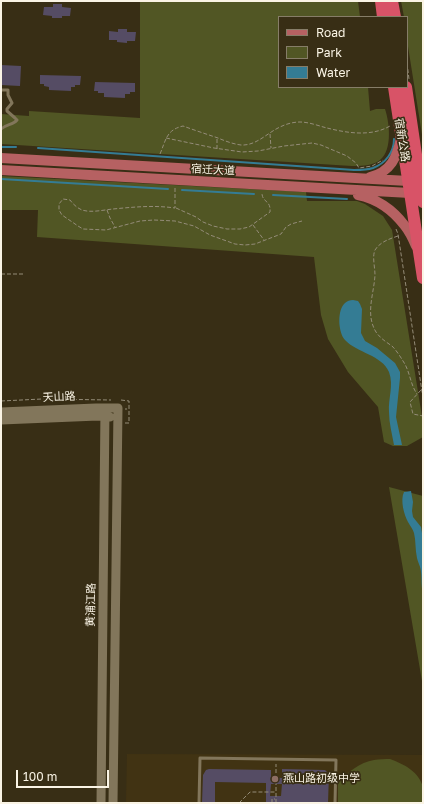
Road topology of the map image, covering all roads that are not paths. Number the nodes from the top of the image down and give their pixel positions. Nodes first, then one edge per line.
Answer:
1 (381, 1) edge
2 (392, 1) edge
3 (383, 16) edge
4 (394, 16) edge
5 (394, 88) edge
6 (406, 88) edge
7 (1, 90) edge
8 (1, 129) edge
9 (407, 137) junction
10 (1, 158) edge
11 (423, 159) edge
12 (1, 170) edge
13 (360, 179) junction
14 (321, 188) junction
15 (418, 189) edge
16 (419, 251) junction
17 (423, 278) edge
18 (1, 412) edge
19 (105, 412) junction
20 (1, 420) edge
21 (101, 803) edge
22 (113, 803) edge
23 (199, 803) edge
24 (335, 803) edge

1 - 3 highway
2 - 4 highway
5 - 9 highway, 宿新公路
6 - 9 highway, 宿新公路
7 - 8 lane
9 - 11 main road
9 - 13 main road
9 - 15 highway, 宿新公路
10 - 13 main road, 宿迁大道
12 - 14 main road, 宿迁大道
13 - 15 main road, 宿迁大道
14 - 15 main road, 宿迁大道
14 - 16 main road
15 - 16 highway, 宿新公路
16 - 17 highway, 宿新公路
18 - 19 street, 天山路
19 - 20 street, 天山路
19 - 21 street, 黄浦江路
19 - 22 street, 天山路
23 - 24 lane

